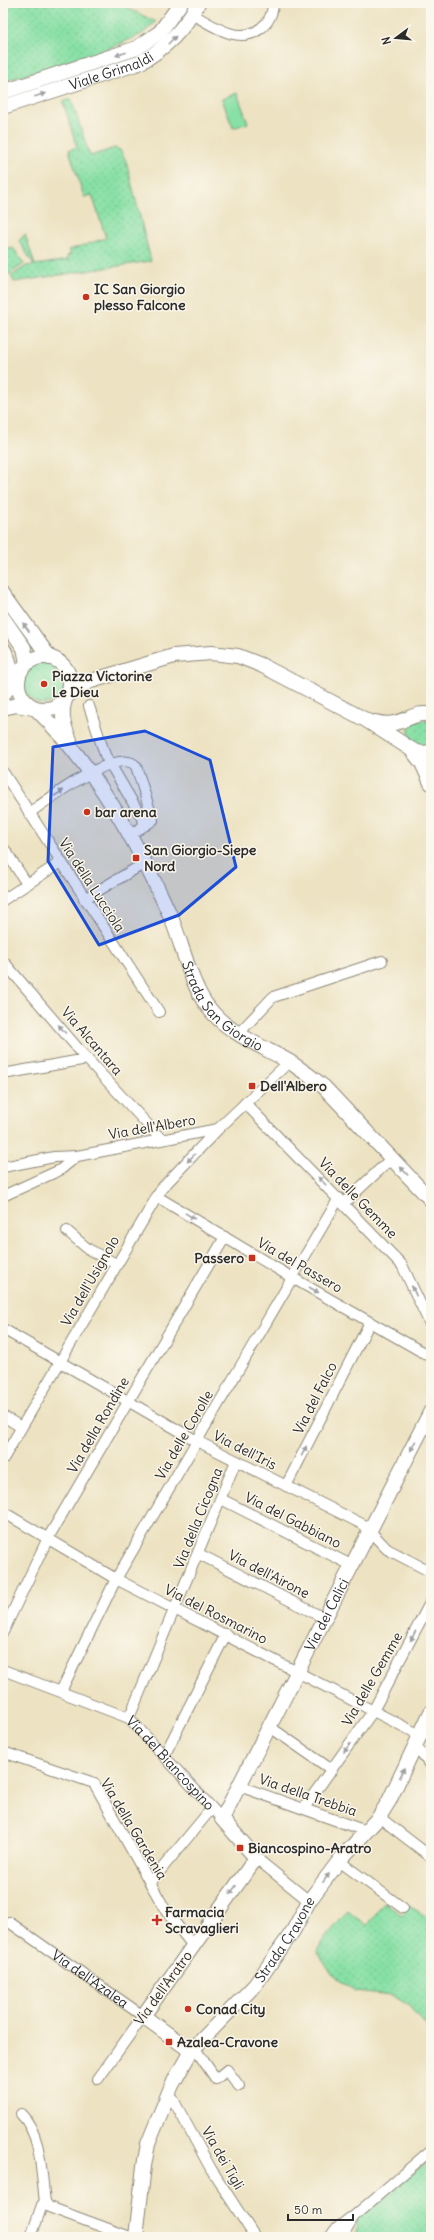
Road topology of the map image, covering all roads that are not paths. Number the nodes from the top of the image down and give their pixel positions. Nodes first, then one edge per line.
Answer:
1 (181, 3) edge
2 (273, 3) edge
3 (195, 9) edge
4 (3, 92) edge
5 (3, 107) edge
6 (3, 593) edge
7 (3, 618) edge
8 (3, 645) edge
9 (9, 654) junction
10 (50, 658) junction
11 (16, 678) edge
12 (71, 691) junction
13 (89, 706) dead end
14 (431, 707) edge
15 (3, 708) edge
16 (34, 708) junction
17 (420, 716) edge
18 (366, 720) junction
19 (409, 747) junction
20 (431, 752) edge
21 (79, 759) junction
22 (109, 764) junction
23 (3, 772) edge
24 (90, 774) junction
25 (431, 783) edge
26 (29, 813) junction
27 (146, 825) junction
28 (130, 835) junction
29 (3, 847) edge
30 (61, 862) junction
31 (145, 863) junction
32 (27, 884) junction
33 (84, 899) junction
34 (3, 900) edge
35 (3, 961) edge
36 (382, 961) dead end
37 (159, 1012) dead end
38 (239, 1033) junction
39 (87, 1059) junction
40 (289, 1062) junction
41 (3, 1074) edge
42 (245, 1103) junction
43 (218, 1129) junction
44 (161, 1139) junction
45 (77, 1156) junction
46 (392, 1158) junction
47 (3, 1167) edge
48 (3, 1196) edge
49 (156, 1196) junction
50 (341, 1200) junction
51 (431, 1200) edge
52 (67, 1231) dead end
53 (225, 1237) junction
54 (116, 1264) junction
55 (291, 1277) junction
56 (370, 1322) junction
57 (431, 1326) edge
58 (3, 1329) edge
59 (431, 1357) edge
60 (59, 1362) junction
61 (128, 1401) junction
62 (431, 1411) edge
63 (3, 1416) edge
64 (21, 1427) junction
65 (197, 1441) junction
66 (3, 1459) edge
67 (236, 1461) junction
68 (286, 1486) junction
69 (221, 1499) junction
70 (3, 1512) edge
71 (370, 1531) junction
72 (48, 1538) junction
73 (199, 1554) junction
74 (353, 1566) junction
75 (431, 1572) edge
76 (116, 1579) junction
77 (431, 1601) edge
78 (176, 1610) junction
79 (326, 1619) junction
80 (3, 1632) edge
81 (226, 1634) junction
82 (4, 1672) edge
83 (298, 1672) junction
84 (61, 1691) junction
85 (373, 1711) junction
86 (431, 1712) edge
87 (129, 1718) junction
88 (270, 1727) junction
89 (418, 1740) junction
90 (3, 1752) edge
91 (164, 1756) junction
92 (431, 1765) edge
93 (332, 1770) junction
94 (239, 1786) junction
95 (212, 1808) junction
96 (304, 1808) junction
97 (379, 1818) junction
98 (222, 1819) junction
99 (366, 1831) junction
100 (431, 1857) edge
101 (256, 1858) junction
102 (339, 1860) junction
103 (150, 1883) junction
104 (309, 1901) junction
105 (403, 1908) dead end
106 (9, 1922) dead end
107 (193, 1946) junction
108 (143, 2016) junction
109 (192, 2049) junction
110 (98, 2080) dead end
111 (238, 2086) dead end
112 (169, 2092) junction
113 (21, 2114) dead end
114 (431, 2150) edge
115 (45, 2202) junction
116 (354, 2216) junction
117 (31, 2237) edge
118 (130, 2237) edge
119 (136, 2237) edge
120 (255, 2237) edge
121 (330, 2237) edge
122 (342, 2237) edge

1 -> 4 street
2 - 3 street
5 -> 3 street, Viale Grimaldi
10 -> 6 street
7 - 11 street
8 - 9 street
9 - 11 street
9 - 11 street
10 - 11 street
10 - 12 street
11 - 16 street
12 - 16 street
12 - 18 street
12 - 21 street
13 - 22 street
14 - 17 street
15 - 16 street
16 - 21 street
17 - 18 street
17 - 19 street
18 - 19 street
19 - 20 street
19 - 25 street
21 - 24 street, Strada San Giorgio
22 - 24 street
22 - 27 street
22 - 27 street
23 - 26 street, Via della Lucciola
26 -> 24 street
24 - 28 street, Strada San Giorgio
26 - 30 street, Via della Lucciola
27 - 28 street
28 - 31 street, Strada San Giorgio
29 - 32 street
30 - 32 street
30 - 33 street, Via della Lucciola
31 - 33 street
31 - 38 street, Strada San Giorgio
32 - 34 street
33 - 37 street, Via della Lucciola
39 -> 35 street, Via Alcantara
36 - 38 street
38 - 40 street, Strada San Giorgio
39 - 41 street
39 - 44 street, Via Alcantara
40 - 42 street
40 - 46 street, Strada San Giorgio
42 - 43 street
50 -> 42 street, Via delle Gemme
43 - 44 street, Via dell'Albero
43 -> 49 street, Via dell'Usignolo
44 - 45 street, Via dell'Albero
45 - 47 street
45 - 48 street, Via dell'Albero
46 - 50 street, Via delle Corolle
51 -> 46 street, Strada San Giorgio
49 -> 53 street, Via del Passero
49 - 54 street, Via dell'Usignolo
50 - 55 street, Via delle Corolle
57 -> 50 street, Via delle Gemme
52 - 54 street
53 - 55 street, Via del Passero
53 - 61 street, Via della Rondine
54 - 60 street, Via dell'Usignolo
55 -> 56 street, Via del Passero
55 - 65 street, Via delle Corolle
56 - 59 street, Via del Passero
68 -> 56 street, Via del Falco
58 - 60 street, Via dell'Iris
60 - 61 street, Via dell'Iris
60 - 64 street, Via dell'Usignolo
61 - 65 street, Via dell'Iris
61 - 72 street, Via della Rondine
62 -> 71 street, Via dei Calici
63 - 64 street
64 - 66 street, Via dell'Usignolo
65 - 67 street, Via dell'Iris
65 - 76 street, Via delle Corolle
67 - 68 street, Via dell'Iris
67 - 69 street, Via della Cicogna
68 - 71 street, Via dell'Iris
69 - 73 street, Via della Cicogna
69 - 74 street, Via del Gabbiano
70 - 72 street, Via del Rosmarino
71 - 74 street, Via dei Calici
71 - 75 street, Via dell'Iris
72 - 76 street, Via del Rosmarino
72 - 80 street, Via della Rondine
73 - 78 street, Via della Cicogna
73 - 79 street, Via dell'Airone
74 - 79 street, Via dei Calici
76 - 78 street, Via del Rosmarino
76 - 84 street, Via delle Corolle
77 -> 85 street, Via delle Gemme
78 - 81 street, Via del Rosmarino
78 - 87 street, Via della Cicogna
79 - 83 street, Via dei Calici
81 - 83 street, Via del Rosmarino
81 - 91 street
82 - 84 street, Via del Biancospino
83 - 85 street, Via del Rosmarino
83 - 88 street, Via dei Calici
84 - 87 street, Via del Biancospino
85 - 89 street, Via del Rosmarino
85 -> 93 street, Via delle Gemme
86 - 89 street, Strada Cravone
87 - 91 street, Via del Biancospino
88 - 93 street
88 - 94 street, Via dei Calici
89 - 92 street
97 -> 89 street, Strada Cravone
90 - 103 street, Via della Gardenia
91 - 95 street, Via del Biancospino
93 - 96 street, Via delle Gemme
94 - 96 street, Via della Trebbia
94 - 98 street, Via dei Calici
95 - 98 street, Via del Biancospino
95 - 103 street
96 - 99 street, Via della Trebbia
97 - 99 street, Strada Cravone
97 - 100 street
98 - 101 street, Via del Biancospino
99 - 102 street, Strada Cravone
101 - 104 street, Via del Biancospino
101 -> 107 street, Via dell'Aratro
104 -> 102 street, Strada Cravone
102 - 105 street
103 - 107 street, Via della Gardenia
104 - 109 street, Strada Cravone
106 - 108 street, Via dell'Azalea
107 - 108 street, Via dell'Aratro
108 - 109 street, Via dell'Azalea
108 - 110 street, Via dell'Aratro
109 - 111 street
109 - 112 street, Strada Cravone
112 - 119 street, Strada Cravone
112 - 120 street, Via dei Tigli
113 - 115 street
114 - 116 street
115 - 117 street
115 - 118 street
116 - 121 street
116 - 122 street

